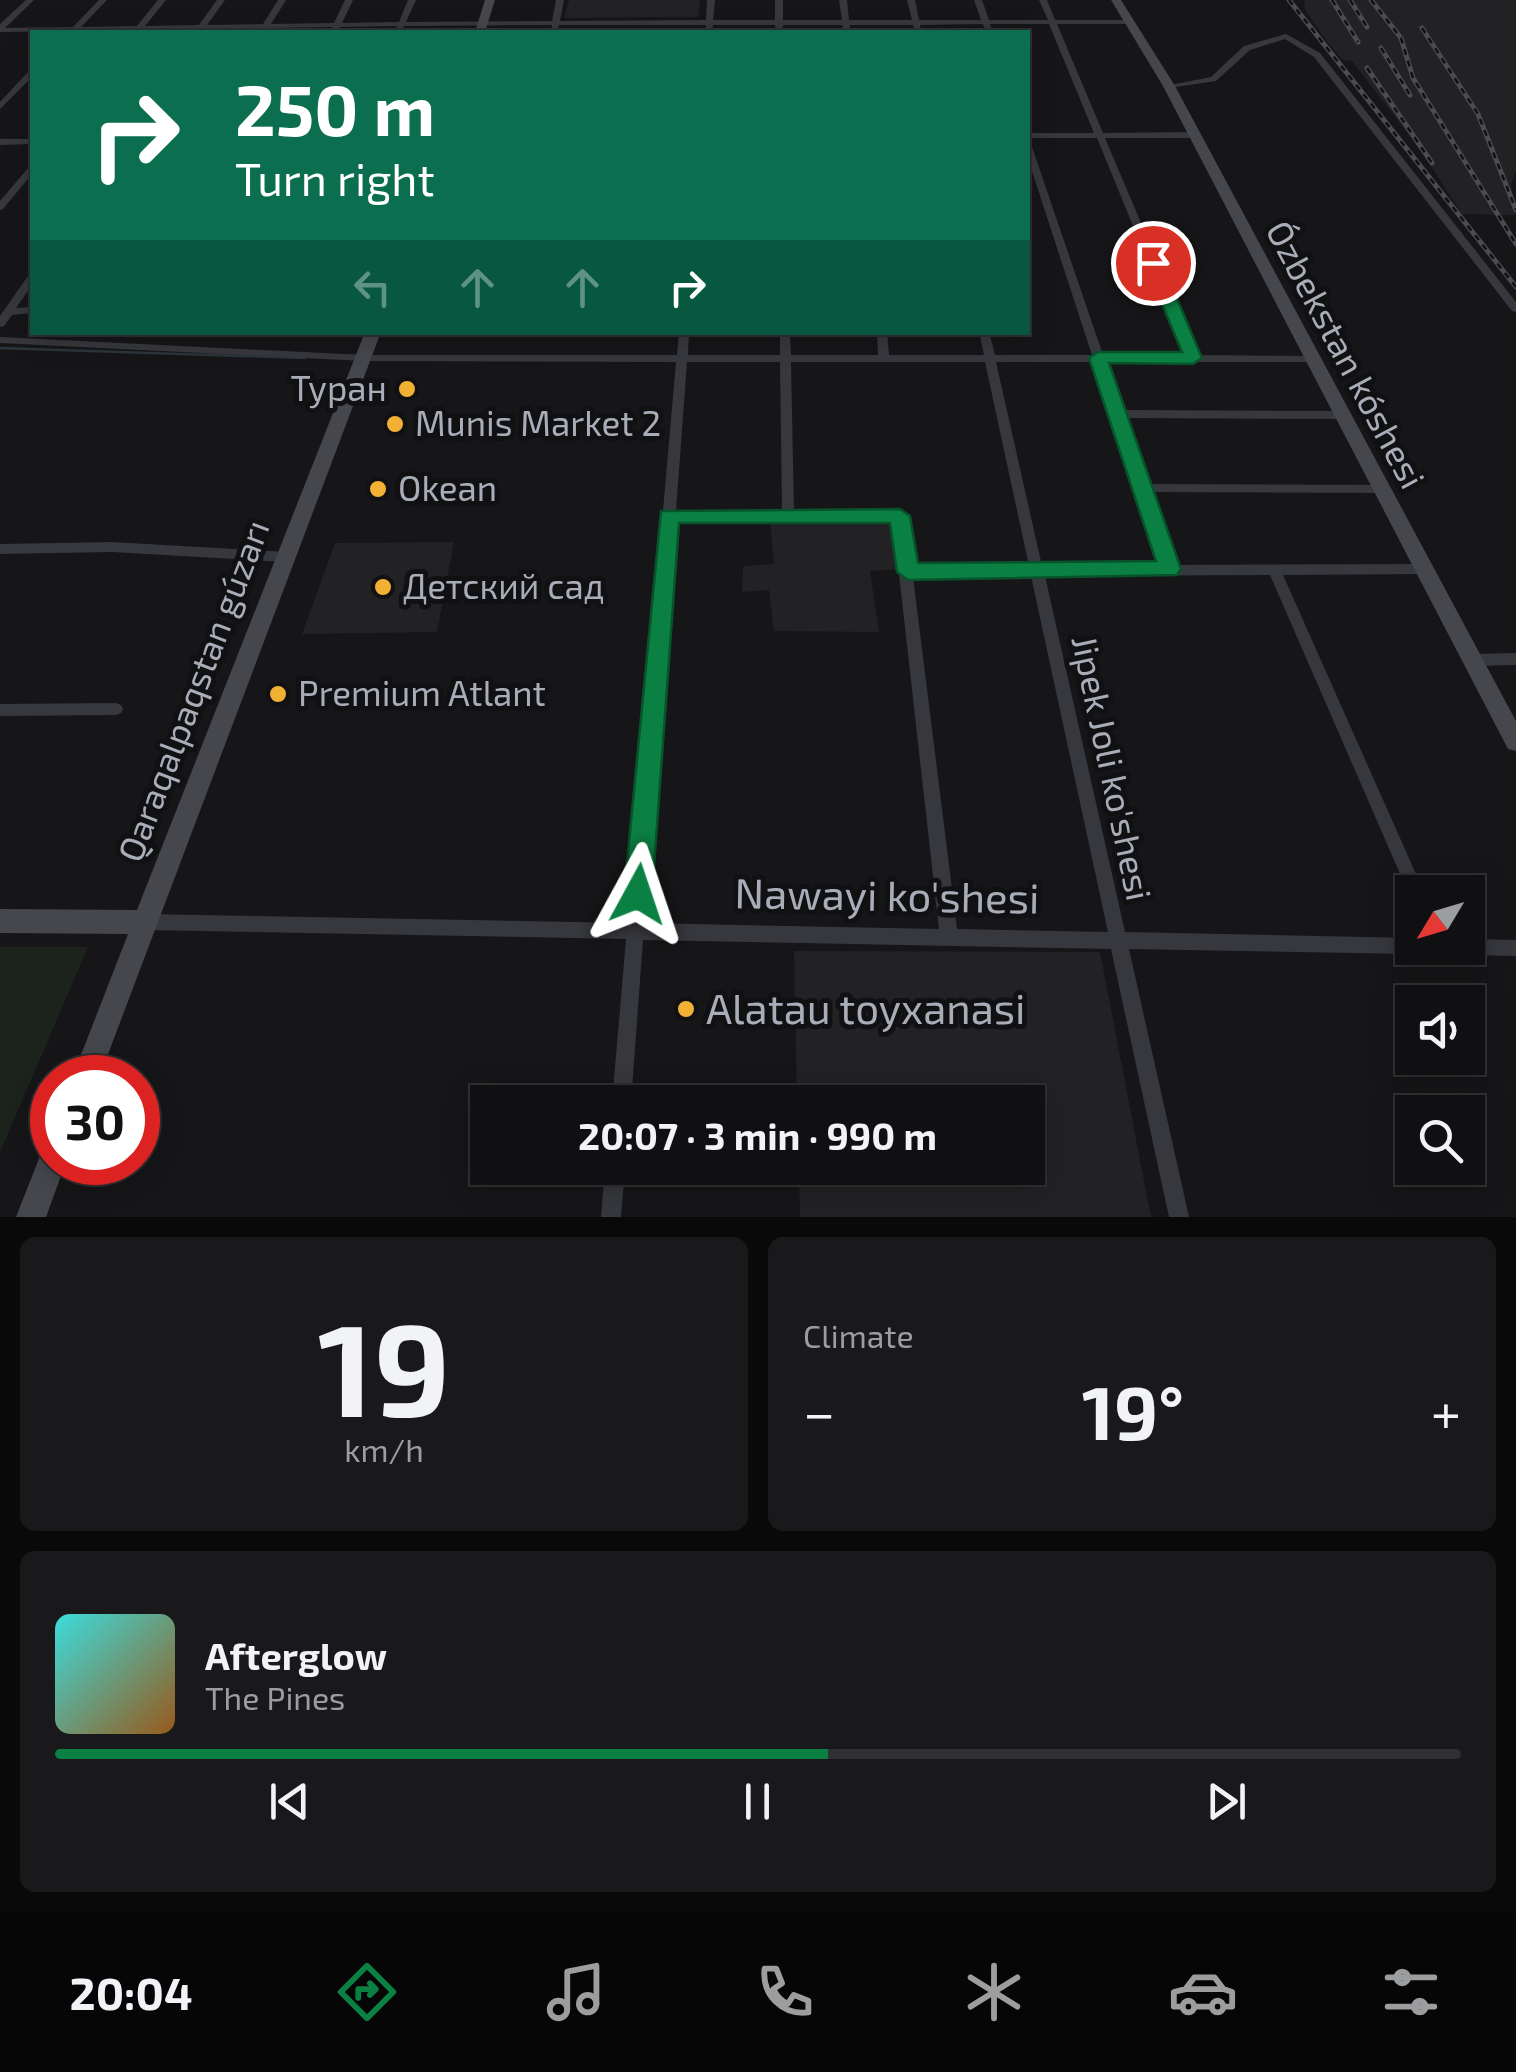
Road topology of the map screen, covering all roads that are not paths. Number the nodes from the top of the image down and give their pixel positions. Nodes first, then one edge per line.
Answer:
1 (30, 0) edge
2 (103, 0) edge
3 (162, 0) edge
4 (221, 0) edge
5 (282, 0) edge
6 (349, 0) edge
7 (412, 0) edge
8 (490, 0) edge
9 (560, 0) edge
10 (711, 0) edge
11 (779, 0) edge
12 (844, 0) edge
13 (911, 0) edge
14 (978, 0) edge
15 (1044, 0) edge
16 (1116, 0) edge
17 (916, 22) junction
18 (985, 22) junction
19 (1052, 22) junction
20 (1129, 22) junction
21 (779, 27) edge
22 (847, 27) edge
23 (481, 28) edge
24 (555, 28) edge
25 (637, 28) edge
26 (709, 28) edge
27 (0, 29) edge
28 (334, 29) edge
29 (399, 29) edge
30 (36, 30) edge
31 (74, 30) edge
32 (138, 30) edge
33 (200, 30) edge
34 (263, 30) edge
35 (918, 30) edge
36 (988, 30) edge
37 (30, 75) edge
38 (1169, 86) junction
39 (0, 107) edge
40 (1195, 135) junction
41 (1030, 136) edge
42 (1100, 136) junction
43 (0, 142) edge
44 (30, 142) edge
45 (1030, 154) edge
46 (30, 172) edge
47 (0, 208) edge
48 (30, 281) edge
49 (1516, 309) edge
50 (30, 310) edge
51 (9, 312) junction
52 (0, 324) edge
53 (192, 335) edge
54 (372, 335) edge
55 (684, 335) edge
56 (785, 335) edge
57 (882, 335) edge
58 (985, 335) edge
59 (0, 340) edge
60 (186, 346) junction
61 (884, 357) junction
62 (989, 357) junction
63 (364, 358) junction
64 (682, 358) junction
65 (785, 358) junction
66 (1098, 358) junction
67 (1193, 358) junction
68 (1313, 359) junction
69 (1118, 414) junction
70 (1343, 416) junction
71 (1142, 488) junction
72 (1382, 489) junction
73 (669, 516) junction
74 (788, 516) junction
75 (0, 550) edge
76 (286, 557) junction
77 (1170, 569) junction
78 (1274, 569) junction
79 (1424, 569) junction
80 (1036, 570) junction
81 (908, 572) junction
82 (1516, 659) edge
83 (1472, 660) junction
84 (116, 709) dead end
85 (0, 710) edge
86 (1516, 742) edge
87 (1409, 875) edge
88 (0, 921) edge
89 (144, 922) junction
90 (635, 932) junction
91 (950, 937) junction
92 (1118, 940) junction
93 (1395, 946) edge
94 (1485, 947) edge
95 (1516, 948) edge
96 (93, 1055) edge
97 (622, 1085) edge
98 (43, 1185) edge
99 (614, 1185) edge
100 (31, 1217) edge
101 (611, 1217) edge
102 (1179, 1217) edge

1 - 27 street
2 - 31 street
3 - 32 street
4 - 33 street
5 - 34 street
6 - 28 street
7 - 29 street
8 - 23 street
9 - 24 street
10 - 26 street
11 - 21 street
12 - 22 street
13 - 17 street
14 - 18 street
15 - 19 street
16 - 20 street, Ózbekstan kóshesi
17 - 18 street
17 - 22 street
17 - 35 street
18 - 19 street
18 - 36 street
19 - 20 street
19 - 42 street
20 - 38 street, Ózbekstan kóshesi
21 - 22 street
21 - 26 street
23 - 24 street
23 - 29 street
24 - 25 street
25 - 26 street
27 - 30 street
28 - 29 street
28 - 34 street
32 - 33 street
33 - 34 street
37 - 39 street
38 - 40 street, Ózbekstan kóshesi
38 - 49 street
40 - 42 street
40 - 68 street, Ózbekstan kóshesi
41 - 42 street
42 - 67 street
43 - 44 street
45 - 66 street
46 - 47 street
48 - 51 street
50 - 51 street
51 - 52 street
53 - 60 street
54 - 63 street, Qaraqalpaqstan gúzarı
55 - 64 street
56 - 65 street
57 - 61 street
58 - 62 street, Jipek Joli ko'shesi
59 - 60 street
60 - 63 street
61 - 62 street
61 - 65 street
62 - 66 street
62 - 80 street, Jipek Joli ko'shesi
63 - 64 street
63 - 76 street, Qaraqalpaqstan gúzarı
64 - 65 street
64 - 73 street
65 - 74 street
66 - 67 street
66 - 69 street
67 - 68 street
68 - 70 street, Ózbekstan kóshesi
69 - 70 street
69 - 71 street
70 - 72 street, Ózbekstan kóshesi
71 - 72 street
71 - 77 street
72 - 79 street, Ózbekstan kóshesi
73 - 74 street
73 - 90 street
74 - 81 street
75 - 76 street
76 - 89 street, Qaraqalpaqstan gúzarı
77 - 78 street
77 - 80 street
78 - 79 street
78 - 87 street
79 - 83 street, Ózbekstan kóshesi
80 - 81 street
80 - 92 street, Jipek Joli ko'shesi
81 - 91 street
82 - 83 street
83 - 86 street, Ózbekstan kóshesi
84 - 85 street
88 - 89 street, Nawayi ko'shesi
89 - 90 street, Nawayi ko'shesi
89 - 96 street, Qaraqalpaqstan gúzarı
90 - 91 street, Nawayi ko'shesi
90 - 97 street
91 - 92 street, Nawayi ko'shesi
92 - 93 street, Nawayi ko'shesi
92 - 102 street, Jipek Joli ko'shesi
94 - 95 street
98 - 100 street
99 - 101 street

